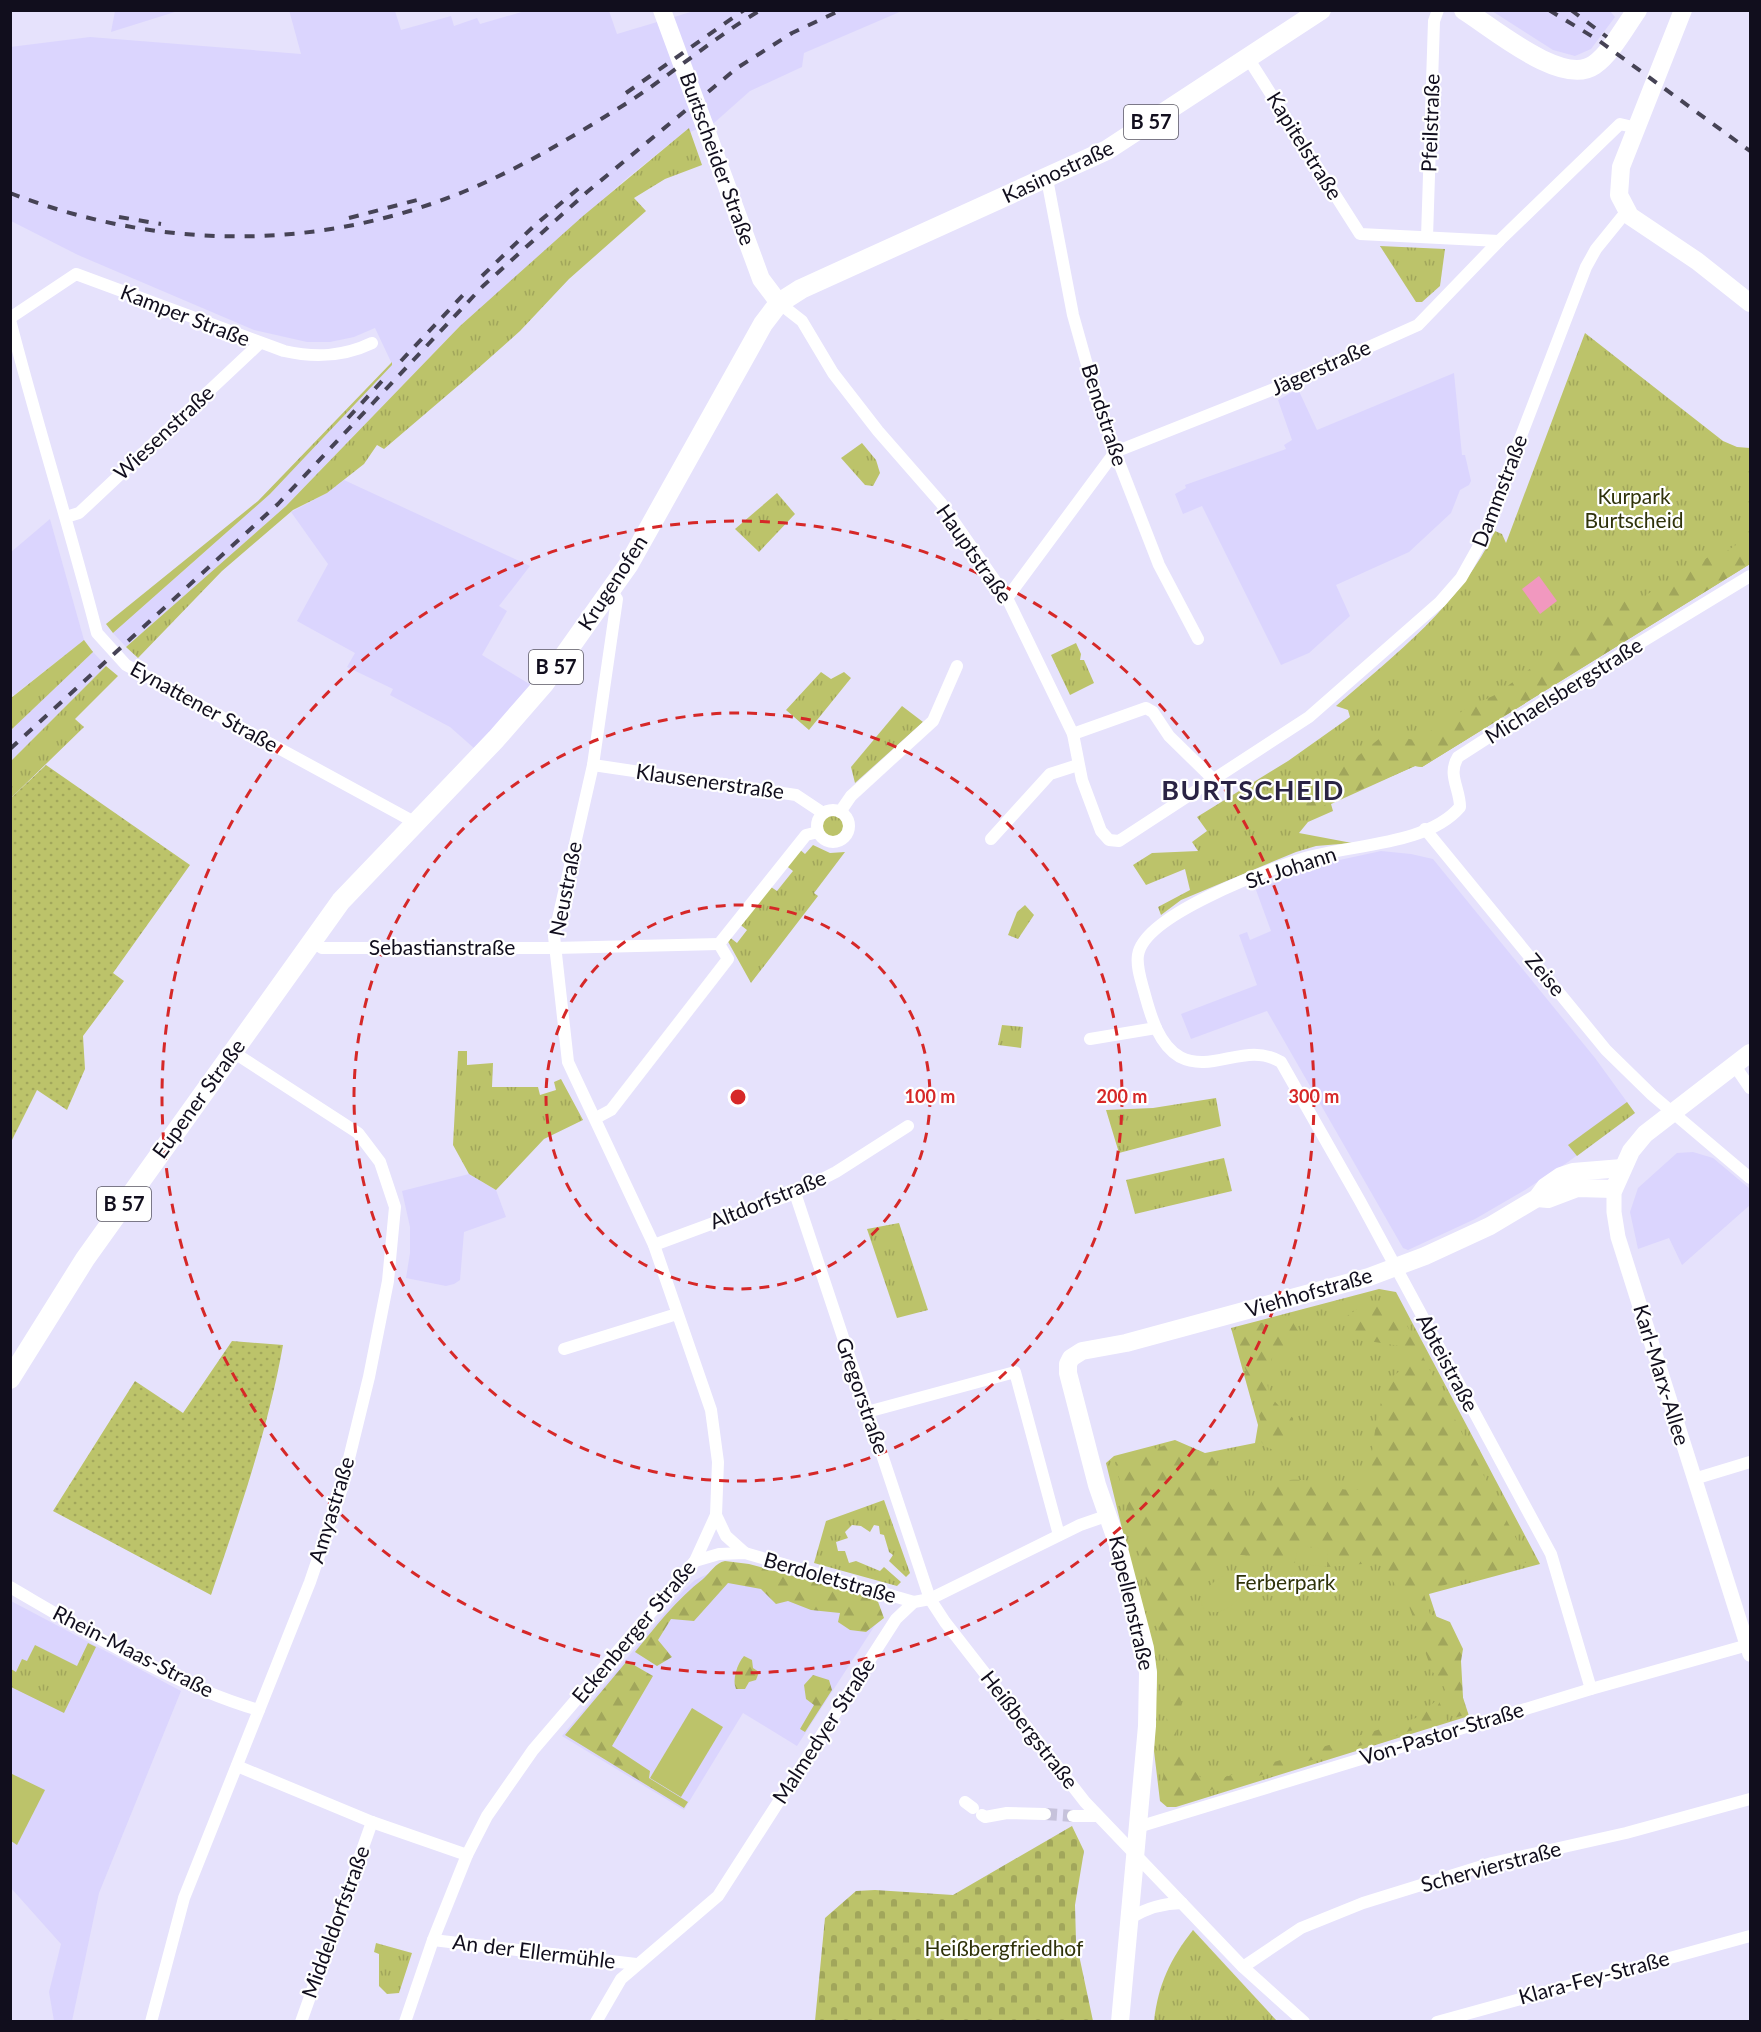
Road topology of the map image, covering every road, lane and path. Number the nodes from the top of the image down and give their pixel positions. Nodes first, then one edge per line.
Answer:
1 (662, 10) edge
2 (1321, 10) edge
3 (1438, 10) edge
4 (1464, 10) edge
5 (1637, 10) edge
6 (1683, 10) edge
7 (1248, 58) junction
8 (1637, 128) junction
9 (1047, 179) junction
10 (1626, 212) junction
11 (1427, 237) junction
12 (1499, 241) junction
13 (779, 303) junction
14 (1750, 303) edge
15 (10, 319) edge
16 (372, 343) dead end
17 (259, 344) junction
18 (1115, 453) junction
19 (66, 517) junction
20 (1750, 576) edge
21 (611, 590) junction
22 (1006, 597) junction
23 (1198, 639) dead end
24 (957, 666) dead end
25 (1073, 734) junction
26 (593, 765) junction
27 (1078, 765) junction
28 (1214, 780) junction
29 (840, 812) junction
30 (823, 813) junction
31 (416, 823) junction
32 (1425, 829) junction
33 (818, 832) junction
34 (991, 839) dead end
35 (1109, 840) joint
36 (311, 940) junction
37 (718, 944) junction
38 (555, 948) junction
39 (1156, 1028) junction
40 (1090, 1039) dead end
41 (233, 1052) junction
42 (1750, 1053) edge
43 (1735, 1066) junction
44 (1750, 1088) edge
45 (1674, 1113) junction
46 (596, 1118) junction
47 (908, 1126) dead end
48 (1622, 1168) junction
49 (1750, 1178) edge
50 (1614, 1189) junction
51 (795, 1193) junction
52 (1537, 1198) junction
53 (654, 1245) junction
54 (1396, 1268) junction
55 (677, 1314) junction
56 (564, 1349) dead end
57 (1071, 1358) joint
58 (10, 1379) edge
59 (867, 1412) junction
60 (1750, 1462) edge
61 (1694, 1479) junction
62 (716, 1515) junction
63 (1109, 1515) junction
64 (1059, 1535) junction
65 (745, 1553) junction
66 (695, 1561) junction
67 (10, 1587) edge
68 (930, 1599) junction
69 (914, 1602) junction
70 (1749, 1649) edge
71 (1591, 1689) junction
72 (259, 1710) junction
73 (237, 1766) junction
74 (1750, 1799) edge
75 (973, 1808) dead end
76 (1045, 1814) tunnel mouth
77 (1073, 1816) tunnel mouth
78 (1098, 1816) junction
79 (372, 1822) junction
80 (1138, 1827) junction
81 (467, 1855) junction
82 (1135, 1855) junction
83 (1182, 1903) junction
84 (1130, 1918) junction
85 (1750, 1936) edge
86 (433, 1940) junction
87 (636, 1964) junction
88 (1243, 1966) junction
89 (151, 2022) edge
90 (301, 2022) edge
91 (405, 2022) edge
92 (596, 2022) edge
93 (1120, 2022) edge
94 (1304, 2022) edge
95 (1437, 2022) edge

1 - 13 main road, Burtscheider Straße
2 - 7 main road, Kasinostraße / B 57
3 - 11 street, Pfeilstraße
4 - 5 main road
6 - 8 main road
7 - 9 main road, Kasinostraße / B 57
7 - 11 street, Kapitelstraße
8 - 10 main road
8 - 12 street, Jägerstraße
9 - 13 main road, Kasinostraße / B 57
9 - 18 street, Bendstraße
10 - 14 main road
10 - 28 street, Dammstraße
11 - 12 street
12 - 18 street, Jägerstraße
13 - 21 main road, Krugenofen / B 57
13 - 22 street, Hauptstraße
15 - 17 street, Kamper Straße
15 - 19 street, Eynattener Straße
16 - 17 street, Kamper Straße
17 - 19 street, Wiesenstraße
18 - 22 street
18 - 23 street, Bendstraße
19 - 31 street, Eynattener Straße
20 - 32 street, Michaelsbergstraße
21 - 26 street, Neustraße
21 - 31 main road, Krugenofen / B 57
22 - 25 street, Hauptstraße
24 - 29 street
25 - 27 street, Hauptstraße
25 - 28 street
26 - 30 street, Klausenerstraße
26 - 38 street, Neustraße
27 - 34 street
27 - 35 street, Hauptstraße
28 - 35 street, Dammstraße
29 - 30 street
29 - 33 street
30 - 33 street
31 - 36 main road, Krugenofen / B 57
32 - 39 street, St. Johann
32 - 45 street, Zeise
33 - 37 street
36 - 38 street, Sebastianstraße
36 - 41 main road, Eupener Straße / B 57
37 - 38 street, Sebastianstraße
37 - 46 street
38 - 46 street, Neustraße
39 - 40 street
39 - 54 street, Abteistraße
41 - 58 main road, Eupener Straße / B 57
41 - 72 street, Amyastraße
42 - 43 main road, Karl-Marx-Allee
43 - 44 street
43 - 45 main road, Karl-Marx-Allee
45 - 48 main road, Karl-Marx-Allee
45 - 49 street, Zeise
46 - 53 street, Neustraße
47 - 51 street, Altdorfstraße
48 - 50 main road, Karl-Marx-Allee
48 - 52 main road, Viehhofstraße
50 - 52 main road, Viehhofstraße
50 - 61 street, Karl-Marx-Allee
51 - 53 street, Altdorfstraße
51 - 59 street, Gregorstraße
52 - 54 main road, Viehhofstraße
53 - 55 street, Eckenberger Straße
54 - 57 main road, Viehhofstraße
54 - 71 street, Abteistraße
55 - 56 street
55 - 62 street, Eckenberger Straße
57 - 63 main road, Kapellenstraße
59 - 64 street
59 - 68 street, Gregorstraße
60 - 61 street
61 - 70 street, Karl-Marx-Allee
62 - 65 street, Berdoletstraße
62 - 66 street, Eckenberger Straße
63 - 64 street
63 - 80 main road, Kapellenstraße
64 - 68 street
65 - 66 street, Berdoletstraße
65 - 69 street, Berdoletstraße
66 - 81 street, Eckenberger Straße
67 - 72 street, Rhein-Maas-Straße
68 - 69 street
68 - 78 street, Heißbergstraße
69 - 87 street, Malmedyer Straße
70 - 71 street, Von-Pastor-Straße
71 - 80 street, Von-Pastor-Straße
72 - 73 street, Amyastraße
73 - 79 street
73 - 89 street, Amyastraße
74 - 88 street, Schervierstraße
75 - 76 street
77 - 78 street
78 - 82 street, Heißbergstraße
79 - 81 street
79 - 90 street, Middeldorfstraße
80 - 82 main road, Kapellenstraße
81 - 86 street, Eckenberger Straße
82 - 83 street, Heißbergstraße
82 - 84 main road, Kapellenstraße
83 - 84 street
83 - 88 street, Heißbergstraße
84 - 93 main road, Kapellenstraße
85 - 95 street, Klara-Fey-Straße
86 - 87 street, An der Ellermühle
86 - 91 street, Eckenberger Straße
87 - 92 street, Malmedyer Straße
88 - 94 street, Heißbergstraße

